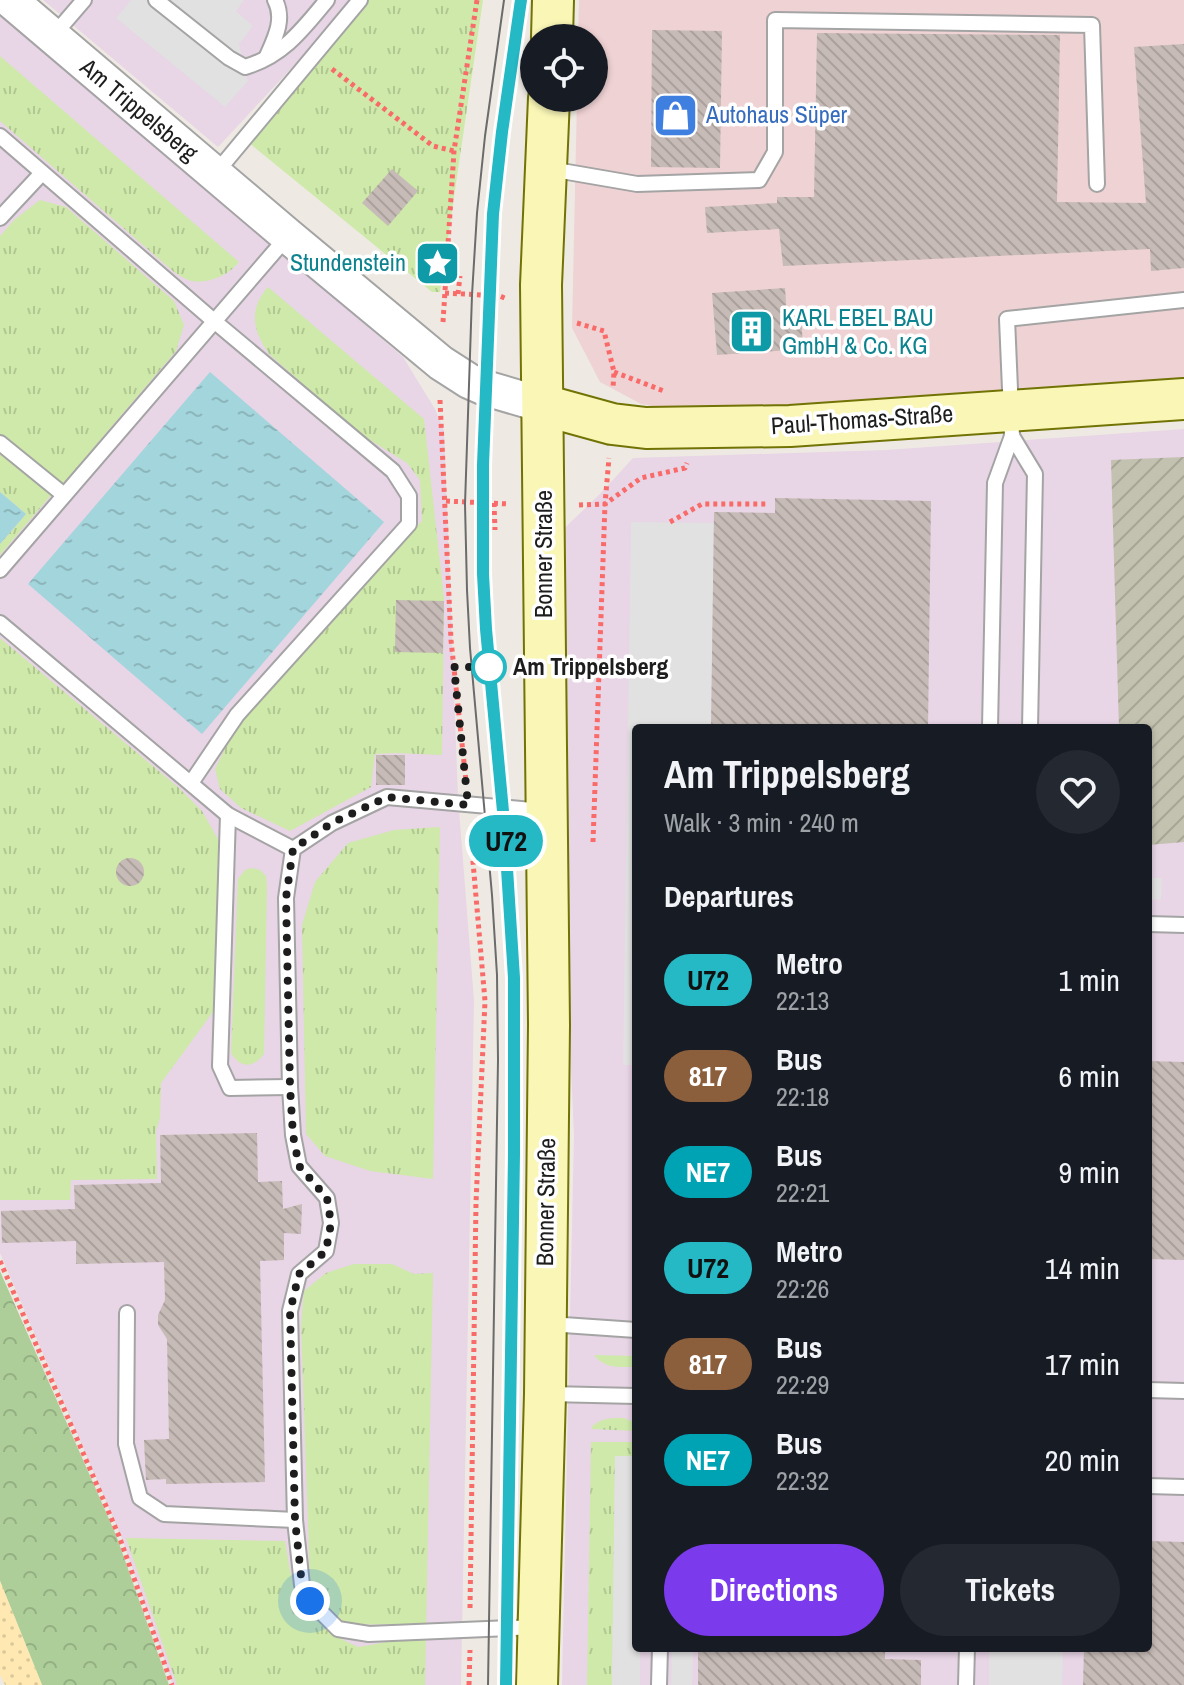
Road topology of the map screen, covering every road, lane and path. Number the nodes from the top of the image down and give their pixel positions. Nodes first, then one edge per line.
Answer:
1 (10, 0) edge
2 (84, 0) edge
3 (156, 0) edge
4 (275, 0) edge
5 (327, 0) edge
6 (360, 0) edge
7 (477, 0) edge
8 (553, 0) edge
9 (552, 24) edge
10 (53, 37) junction
11 (313, 54) junction
12 (267, 56) junction
13 (548, 112) edge
14 (0, 136) edge
15 (454, 151) junction
16 (546, 168) junction
17 (42, 173) junction
18 (214, 174) junction
19 (1097, 184) dead end
20 (0, 218) edge
21 (288, 236) junction
22 (460, 276) dead end
23 (445, 293) junction
24 (458, 294) junction
25 (1184, 300) edge
26 (542, 312) junction
27 (214, 321) junction
28 (441, 363) junction
29 (1184, 399) edge
30 (543, 405) junction
31 (1011, 423) junction
32 (0, 443) edge
33 (64, 495) junction
34 (494, 503) dead end
35 (605, 504) dead end
36 (766, 504) dead end
37 (670, 522) dead end
38 (495, 530) dead end
39 (0, 570) edge
40 (0, 623) edge
41 (990, 724) edge
42 (1030, 724) edge
43 (191, 783) junction
44 (468, 805) junction
45 (548, 812) junction
46 (228, 815) junction
47 (593, 842) dead end
48 (293, 849) junction
49 (1152, 924) edge
50 (1184, 925) edge
51 (290, 1087) junction
52 (0, 1261) edge
53 (127, 1313) dead end
54 (544, 1324) junction
55 (632, 1330) edge
56 (1152, 1390) edge
57 (1184, 1391) edge
58 (545, 1394) junction
59 (632, 1396) edge
60 (1152, 1486) edge
61 (1184, 1487) edge
62 (295, 1520) junction
63 (538, 1627) junction
64 (470, 1630) junction
65 (660, 1652) edge
66 (967, 1652) edge
67 (172, 1685) edge
68 (469, 1685) edge
69 (537, 1685) edge
70 (659, 1685) edge
71 (966, 1685) edge

1 - 10 street, Am Trippelsberg
2 - 10 lane
3 - 12 lane
4 - 12 lane
5 - 12 lane
6 - 11 lane
7 - 15 path
8 - 9 main road
10 - 18 street, Am Trippelsberg
11 - 15 path
11 - 18 lane
13 - 16 main road, Bonner Straße
14 - 17 lane
15 - 23 path
16 - 19 lane
16 - 26 main road, Bonner Straße
17 - 20 lane
17 - 27 lane
18 - 21 street, Am Trippelsberg
21 - 27 lane
21 - 28 street, Am Trippelsberg
22 - 24 path
23 - 24 path
23 - 28 path
24 - 26 path
25 - 31 lane
26 - 30 main road, Bonner Straße
27 - 33 lane
27 - 43 lane
28 - 30 street, Am Trippelsberg
28 - 44 path
29 - 31 main road, Paul-Thomas-Straße
30 - 31 main road, Paul-Thomas-Straße
30 - 45 main road, Bonner Straße
31 - 41 lane
31 - 42 lane
32 - 33 lane
33 - 39 lane
34 - 38 path
35 - 47 path
36 - 37 path
40 - 43 lane
43 - 46 lane
44 - 45 lane
44 - 48 lane
44 - 64 path
45 - 54 main road, Bonner Straße
46 - 48 lane
46 - 51 lane
48 - 51 lane
49 - 50 lane
51 - 62 lane
52 - 67 path
53 - 62 lane
54 - 55 lane
54 - 58 main road, Bonner Straße
56 - 57 lane
58 - 59 lane
58 - 63 main road, Bonner Straße
60 - 61 lane
62 - 64 lane
63 - 64 lane
63 - 69 main road, Bonner Straße
64 - 68 path
65 - 70 lane
66 - 71 lane

